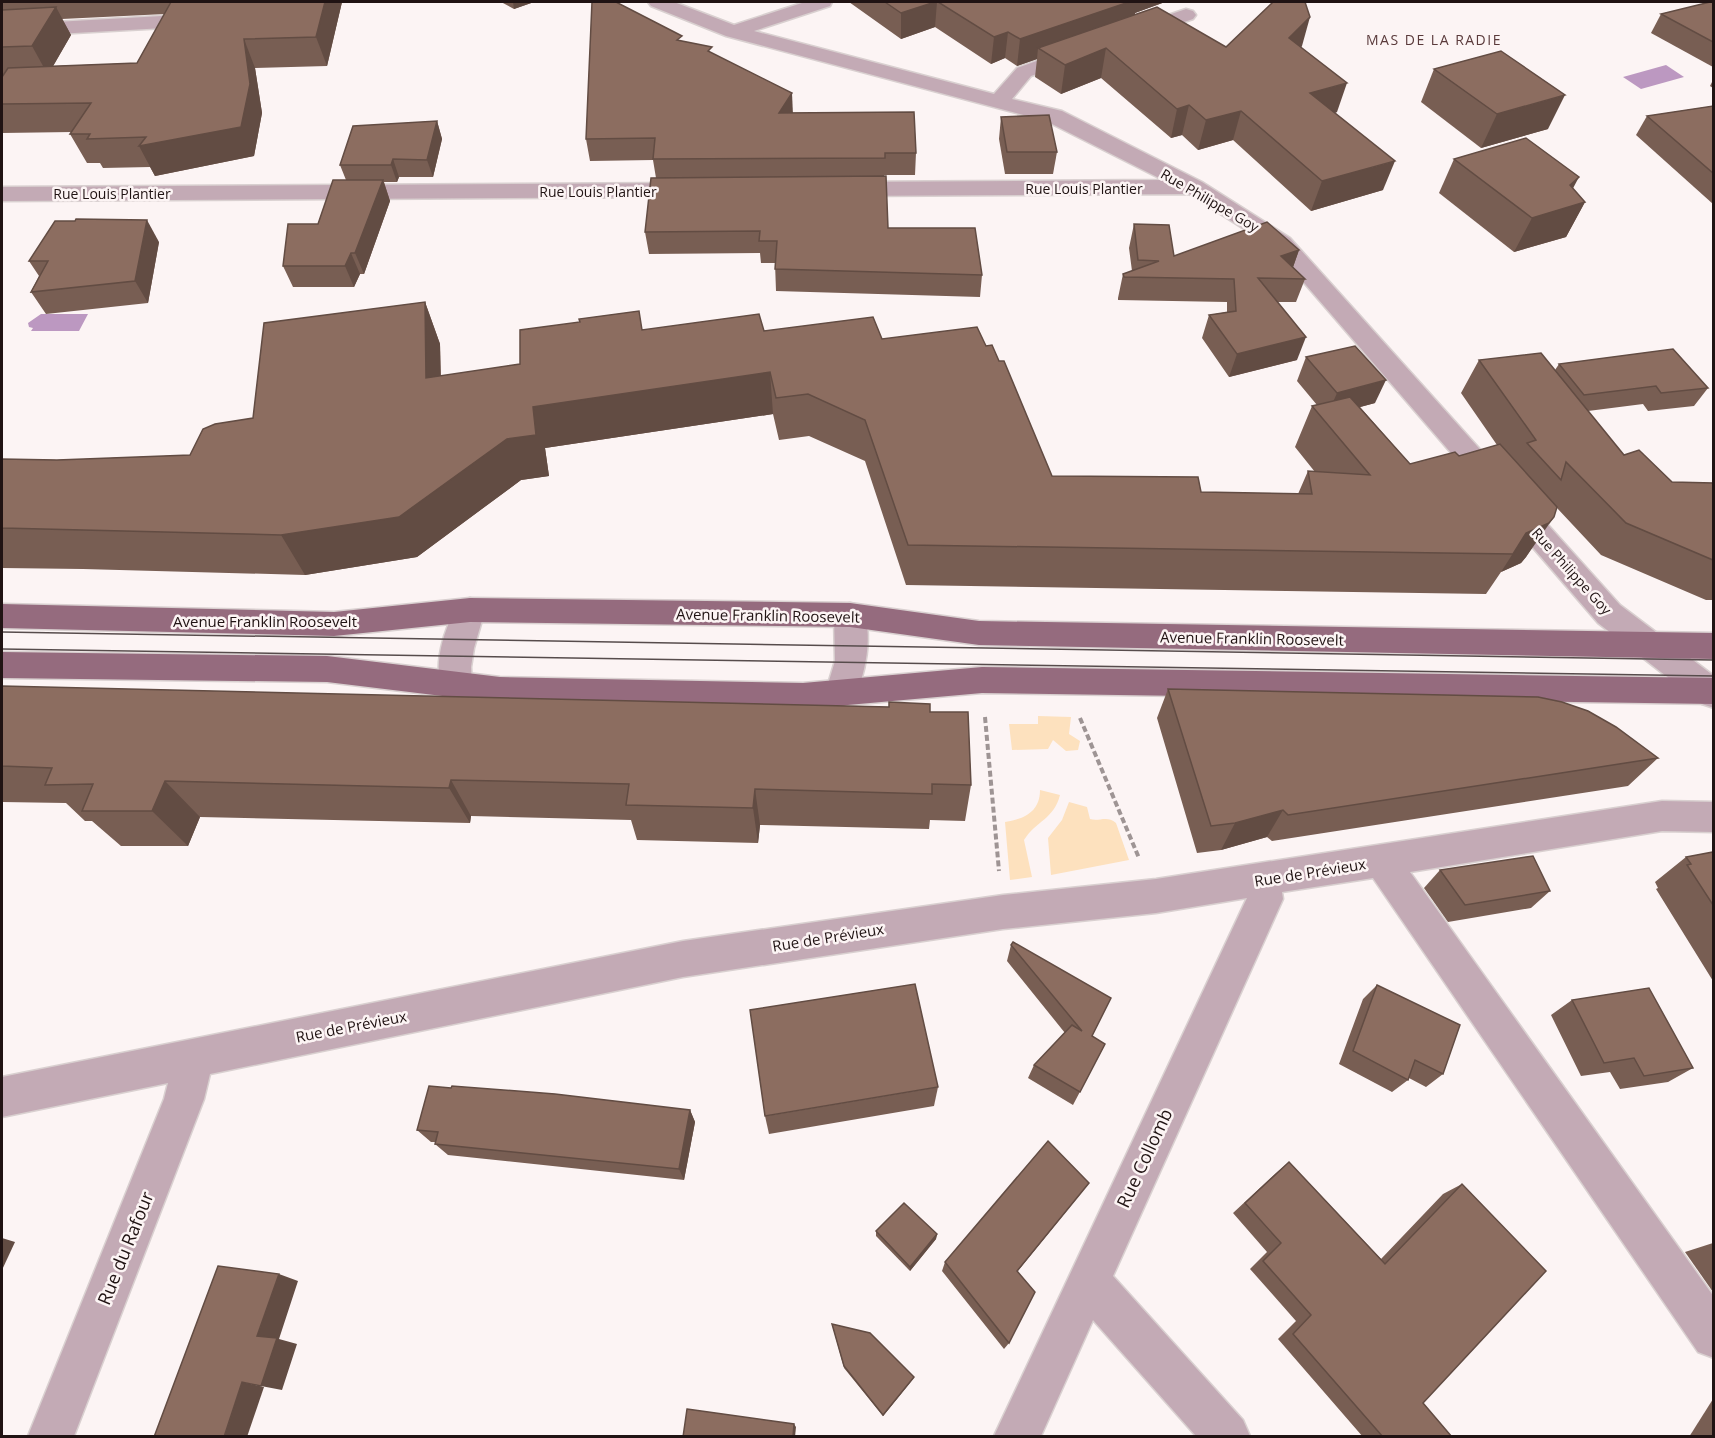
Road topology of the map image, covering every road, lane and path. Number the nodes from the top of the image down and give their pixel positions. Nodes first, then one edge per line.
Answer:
1 (251, 2) edge
2 (658, 2) edge
3 (823, 2) edge
4 (1186, 15) dead end
5 (2, 31) edge
6 (733, 32) junction
7 (999, 101) junction
8 (1194, 188) junction
9 (717, 190) edge
10 (824, 190) edge
11 (2, 194) edge
12 (470, 610) junction
13 (850, 615) junction
14 (2, 616) edge
15 (1645, 644) junction
16 (1713, 646) edge
17 (2, 665) edge
18 (982, 680) junction
19 (1064, 682) junction
20 (456, 686) junction
21 (1712, 692) edge
22 (841, 694) junction
23 (1713, 793) edge
24 (1662, 816) junction
25 (1713, 816) edge
26 (1382, 861) junction
27 (1261, 880) junction
28 (1156, 896) junction
29 (1003, 912) junction
30 (195, 1058) junction
31 (2, 1097) edge
32 (1088, 1281) junction
33 (1713, 1336) edge
34 (51, 1437) edge
35 (1017, 1437) edge
36 (1227, 1437) edge

1 - 5 street
2 - 6 street, Rue Philippe Goy
3 - 6 street
4 - 7 street
6 - 7 street, Rue Philippe Goy
7 - 8 street, Rue Philippe Goy
8 - 10 street, Rue Louis Plantier
8 - 15 street, Rue Philippe Goy
9 - 11 street, Rue Louis Plantier
12 - 13 main road, Avenue Franklin Roosevelt
12 - 14 main road, Avenue Franklin Roosevelt
12 - 20 street
13 - 15 main road, Avenue Franklin Roosevelt
13 - 22 street
15 - 16 main road, Avenue Franklin Roosevelt
15 - 21 street, Rue Philippe Goy
17 - 20 main road
18 - 19 main road
18 - 22 main road
18 - 29 path
19 - 21 main road
19 - 28 path
20 - 22 main road
23 - 24 street, Rue de Prévieux
24 - 25 street, Rue de Prévieux
24 - 26 street, Rue de Prévieux
26 - 27 street, Rue de Prévieux
26 - 33 street
27 - 28 street, Rue de Prévieux
27 - 32 street, Rue Collomb
28 - 29 street, Rue de Prévieux
29 - 30 street, Rue de Prévieux
30 - 31 street, Rue de Prévieux
30 - 34 street, Rue du Rafour
32 - 35 street, Rue Collomb
32 - 36 street

